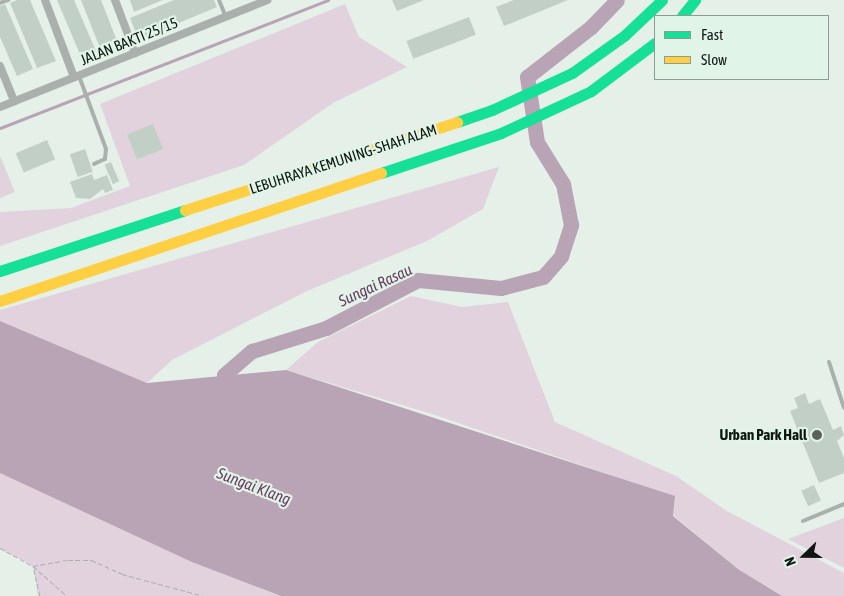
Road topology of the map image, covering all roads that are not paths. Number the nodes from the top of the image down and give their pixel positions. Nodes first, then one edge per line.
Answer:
1 (8, 0) edge
2 (45, 0) edge
3 (116, 0) edge
4 (219, 0) edge
5 (267, 0) edge
6 (662, 0) edge
7 (696, 0) edge
8 (0, 3) edge
9 (683, 15) edge
10 (226, 16) junction
11 (654, 44) edge
12 (135, 53) junction
13 (0, 66) edge
14 (76, 76) junction
15 (14, 101) junction
16 (0, 107) edge
17 (94, 164) dead end
18 (0, 271) edge
19 (0, 301) edge
20 (829, 362) dead end
21 (844, 408) edge
22 (844, 504) edge
23 (803, 521) dead end

1 - 8 lane
2 - 14 street
3 - 12 street
4 - 10 lane
5 - 10 street, JALAN BAKTI 25/15
6 - 18 highway, LEBUHRAYA KEMUNING-SHAH ALAM
7 - 9 highway
10 - 12 street, JALAN BAKTI 25/15
11 - 19 highway, LEBUHRAYA KEMUNING-SHAH ALAM
12 - 14 street, JALAN BAKTI 25/15
13 - 15 street
14 - 15 street, JALAN BAKTI 25/15
14 - 17 lane
15 - 16 street, JALAN BAKTI 25/15
20 - 21 lane
22 - 23 lane

